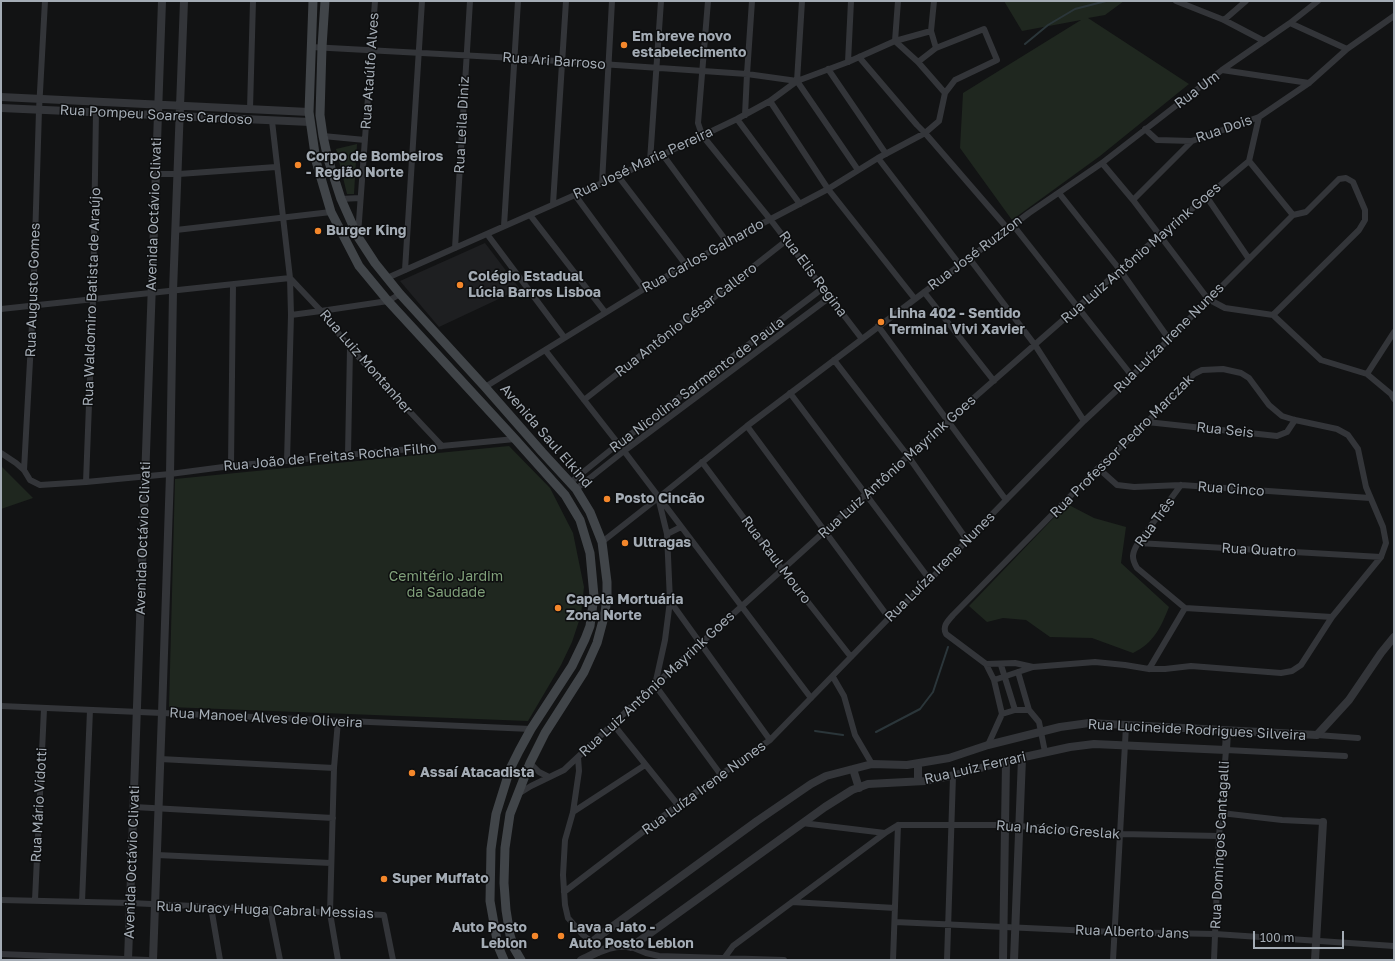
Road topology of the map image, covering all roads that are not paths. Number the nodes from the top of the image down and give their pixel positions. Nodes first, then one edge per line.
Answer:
1 (45, 1) edge
2 (162, 1) edge
3 (184, 1) edge
4 (253, 1) edge
5 (313, 1) edge
6 (325, 1) edge
7 (374, 1) edge
8 (422, 1) edge
9 (470, 1) edge
10 (518, 1) edge
11 (566, 1) edge
12 (612, 1) edge
13 (661, 1) edge
14 (708, 1) edge
15 (752, 1) edge
16 (802, 1) edge
17 (851, 1) edge
18 (898, 1) edge
19 (934, 1) edge
20 (1176, 1) edge
21 (1246, 1) edge
22 (1318, 1) edge
23 (1394, 16) edge
24 (1224, 20) junction
25 (1290, 23) junction
26 (931, 31) junction
27 (895, 41) junction
28 (1264, 41) junction
29 (311, 47) junction
30 (322, 47) junction
31 (936, 48) junction
32 (1347, 49) junction
33 (371, 50) junction
34 (418, 53) junction
35 (466, 56) junction
36 (859, 57) junction
37 (514, 58) junction
38 (561, 62) junction
39 (848, 62) junction
40 (918, 62) junction
41 (608, 65) junction
42 (657, 68) junction
43 (828, 69) junction
44 (1222, 70) junction
45 (703, 71) junction
46 (746, 74) junction
47 (797, 81) junction
48 (1309, 83) junction
49 (945, 93) junction
50 (1, 97) edge
51 (40, 99) junction
52 (770, 101) junction
53 (158, 104) junction
54 (181, 105) junction
55 (1, 108) edge
56 (250, 109) junction
57 (39, 110) junction
58 (96, 112) junction
59 (309, 112) junction
60 (745, 115) junction
61 (158, 116) junction
62 (181, 117) junction
63 (1259, 117) junction
64 (737, 119) junction
65 (272, 120) junction
66 (310, 122) junction
67 (1145, 129) junction
68 (925, 133) junction
69 (702, 135) junction
70 (323, 136) junction
71 (365, 140) junction
72 (1192, 141) junction
73 (886, 154) junction
74 (663, 155) junction
75 (878, 158) junction
76 (328, 159) junction
77 (316, 161) junction
78 (650, 161) junction
79 (1249, 161) junction
80 (1102, 163) junction
81 (276, 167) junction
82 (858, 170) junction
83 (156, 174) junction
84 (179, 174) junction
85 (618, 176) junction
86 (602, 183) junction
87 (828, 189) junction
88 (1059, 193) junction
89 (574, 195) junction
90 (1206, 196) junction
91 (360, 198) junction
92 (341, 199) junction
93 (1133, 200) junction
94 (553, 204) junction
95 (800, 204) junction
96 (331, 212) junction
97 (530, 215) junction
98 (1293, 215) junction
99 (283, 218) junction
100 (770, 219) junction
101 (504, 226) junction
102 (1010, 227) junction
103 (176, 230) junction
104 (488, 234) junction
105 (1160, 235) junction
106 (358, 237) junction
107 (787, 240) junction
108 (727, 242) junction
109 (455, 248) junction
110 (969, 258) junction
111 (1249, 259) junction
112 (960, 264) junction
113 (686, 265) junction
114 (405, 270) junction
115 (1120, 270) junction
116 (290, 278) junction
117 (386, 278) junction
118 (233, 285) junction
119 (823, 288) junction
120 (644, 289) junction
121 (174, 291) junction
122 (924, 292) junction
123 (151, 293) junction
124 (400, 294) junction
125 (830, 296) junction
126 (915, 299) junction
127 (1208, 299) junction
128 (93, 300) junction
129 (388, 301) junction
130 (33, 306) junction
131 (1077, 308) junction
132 (1, 309) edge
133 (321, 311) junction
134 (605, 312) junction
135 (291, 315) junction
136 (1273, 315) junction
137 (878, 326) junction
138 (1394, 332) edge
139 (564, 337) junction
140 (862, 339) junction
141 (1169, 339) junction
142 (1034, 345) junction
143 (350, 348) junction
144 (545, 350) junction
145 (834, 360) junction
146 (1367, 374) junction
147 (1132, 376) junction
148 (994, 381) junction
149 (485, 387) junction
150 (790, 393) junction
151 (1394, 399) edge
152 (584, 400) junction
153 (948, 420) junction
154 (1295, 420) junction
155 (1084, 421) junction
156 (1147, 422) junction
157 (747, 426) junction
158 (515, 439) junction
159 (618, 444) junction
160 (442, 446) junction
161 (624, 451) junction
162 (542, 452) junction
163 (1, 453) edge
164 (348, 454) junction
165 (908, 456) junction
166 (287, 461) junction
167 (702, 462) junction
168 (231, 466) junction
169 (1098, 468) junction
170 (24, 470) junction
171 (170, 474) junction
172 (146, 476) junction
173 (86, 482) junction
174 (1182, 485) junction
175 (573, 486) junction
176 (866, 494) junction
177 (658, 498) junction
178 (1370, 498) junction
179 (1006, 500) junction
180 (580, 520) junction
181 (681, 527) junction
182 (824, 532) junction
183 (667, 534) junction
184 (967, 540) junction
185 (602, 542) junction
186 (1138, 543) junction
187 (1381, 557) junction
188 (782, 570) junction
189 (930, 580) junction
190 (670, 601) junction
191 (742, 606) junction
192 (1185, 608) junction
193 (1332, 617) junction
194 (889, 618) junction
195 (1394, 638) edge
196 (700, 644) junction
197 (851, 657) junction
198 (986, 664) junction
199 (1001, 664) junction
200 (1033, 667) junction
201 (1149, 669) junction
202 (1018, 672) junction
203 (832, 677) junction
204 (1004, 677) junction
205 (994, 680) junction
206 (655, 685) junction
207 (811, 698) junction
208 (1, 706) edge
209 (44, 709) junction
210 (90, 710) junction
211 (1015, 710) junction
212 (1028, 710) junction
213 (137, 712) junction
214 (162, 713) junction
215 (1002, 714) junction
216 (338, 721) junction
217 (613, 724) junction
218 (1126, 726) junction
219 (531, 729) junction
220 (1227, 731) junction
221 (1040, 732) junction
222 (1317, 735) junction
223 (1358, 738) dead end
224 (770, 740) junction
225 (988, 745) junction
226 (1125, 745) junction
227 (1226, 750) junction
228 (1045, 752) junction
229 (1345, 756) dead end
230 (578, 757) junction
231 (1022, 758) junction
232 (160, 759) junction
233 (1006, 761) junction
234 (530, 763) junction
235 (872, 764) junction
236 (918, 764) junction
237 (645, 765) junction
238 (334, 768) junction
239 (853, 769) junction
240 (721, 775) junction
241 (953, 776) junction
242 (549, 777) junction
243 (918, 781) junction
244 (859, 788) junction
245 (516, 796) junction
246 (134, 806) junction
247 (678, 806) junction
248 (159, 808) junction
249 (573, 812) junction
250 (1221, 813) junction
251 (333, 818) junction
252 (1323, 822) joint
253 (802, 823) junction
254 (898, 825) junction
255 (952, 825) junction
256 (1006, 825) junction
257 (1019, 826) junction
258 (885, 833) junction
259 (1121, 834) junction
260 (1219, 836) junction
261 (157, 855) junction
262 (331, 863) junction
263 (564, 892) junction
264 (1, 900) edge
265 (35, 900) junction
266 (82, 902) junction
267 (792, 902) junction
268 (130, 904) junction
269 (155, 905) junction
270 (211, 907) junction
271 (895, 908) junction
272 (270, 909) junction
273 (330, 913) junction
274 (895, 922) junction
275 (949, 924) junction
276 (1004, 926) junction
277 (1015, 927) junction
278 (1114, 932) junction
279 (1215, 934) junction
280 (1316, 941) junction
281 (592, 942) junction
282 (1394, 946) edge
283 (631, 947) junction
284 (598, 952) junction
285 (1, 954) edge
286 (27, 957) edge
287 (725, 959) edge
288 (128, 960) edge
289 (148, 960) edge
290 (153, 960) edge
291 (220, 960) edge
292 (280, 960) edge
293 (338, 960) edge
294 (393, 960) edge
295 (504, 960) edge
296 (521, 960) edge
297 (581, 960) edge
298 (590, 960) edge
299 (784, 960) edge
300 (893, 960) edge
301 (948, 960) edge
302 (1003, 960) edge
303 (1014, 960) edge
304 (1114, 960) edge
305 (1214, 960) edge
306 (1315, 960) edge

1 - 51 street, Rua Augusto Gomes
2 - 53 street, Avenida Octávio Clivati
3 - 54 street, Avenida Octávio Clivati
4 - 56 street
5 - 29 main road, Avenida Saul Elkind
6 - 30 main road, Avenida Saul Elkind
7 - 33 street, Rua Ataúlfo Alves
8 - 34 street
9 - 35 street, Rua Leila Diniz
10 - 37 street
11 - 38 street
12 - 41 street
13 - 42 street
14 - 45 street
15 - 46 street
16 - 47 street
17 - 39 street
18 - 27 street
19 - 26 street
20 - 24 street
21 - 24 street
22 - 25 street
23 - 32 street, Rua Dois
24 - 28 street
25 - 28 street
25 - 32 street
26 - 27 street, Rua José Maria Pereira
26 - 31 street
27 - 36 street, Rua José Maria Pereira
27 - 40 street
28 - 44 street
29 - 30 street, Rua Ari Barroso
29 - 59 main road, Avenida Saul Elkind
30 - 33 street, Rua Ari Barroso
30 - 70 main road, Avenida Saul Elkind
31 - 40 street
31 - 49 street
32 - 48 street, Rua Dois
33 - 34 street, Rua Ari Barroso
33 - 71 street, Rua Ataúlfo Alves
34 - 35 street, Rua Ari Barroso
34 - 114 street
35 - 37 street, Rua Ari Barroso
35 - 109 street, Rua Leila Diniz
36 - 39 street, Rua José Maria Pereira
36 - 68 street
37 - 38 street, Rua Ari Barroso
37 - 101 street
38 - 41 street, Rua Ari Barroso
38 - 94 street
39 - 43 street, Rua José Maria Pereira
40 - 49 street
41 - 42 street, Rua Ari Barroso
41 - 86 street
42 - 45 street, Rua Ari Barroso
42 - 78 street
43 - 47 street, Rua José Maria Pereira
43 - 73 street
44 - 48 street, Rua Um
44 - 67 street, Rua Um
45 - 46 street, Rua Ari Barroso
45 - 69 street
46 - 47 street, Rua Ari Barroso
46 - 60 street
47 - 52 street, Rua José Maria Pereira
47 - 82 street
48 - 63 street, Rua Dois
49 - 68 street, Rua Carlos Galhardo
50 - 51 street, Rua Pompeu Soares Cardoso
51 - 53 street, Rua Pompeu Soares Cardoso
51 - 57 street, Rua Augusto Gomes
52 - 60 street, Rua José Maria Pereira
52 - 87 street
53 - 54 street, Rua Pompeu Soares Cardoso
53 - 61 street, Avenida Octávio Clivati
54 - 56 street, Rua Pompeu Soares Cardoso
54 - 62 street, Avenida Octávio Clivati
55 - 57 street, Rua Pompeu Soares Cardoso
56 - 59 street, Rua Pompeu Soares Cardoso
57 - 58 street, Rua Pompeu Soares Cardoso
57 - 130 street, Rua Augusto Gomes
58 - 61 street, Rua Pompeu Soares Cardoso
58 - 128 street, Rua Waldomiro Batista de Araújo
59 - 66 main road, Avenida Saul Elkind
59 - 70 main road
60 - 64 street, Rua José Maria Pereira
61 - 62 street, Rua Pompeu Soares Cardoso
61 - 83 street, Avenida Octávio Clivati
62 - 65 street, Rua Pompeu Soares Cardoso
62 - 84 street, Avenida Octávio Clivati
63 - 72 street, Rua Dois
63 - 79 street
64 - 69 street, Rua José Maria Pereira
64 - 95 street
65 - 66 street, Rua Pompeu Soares Cardoso
65 - 81 street
66 - 77 main road, Avenida Saul Elkind
67 - 72 street, Rua Dois
67 - 80 street, Rua Um
68 - 73 street, Rua Carlos Galhardo
68 - 102 street
69 - 74 street, Rua José Maria Pereira
69 - 100 street, Rua Elis Regina
70 - 71 street
70 - 76 main road, Avenida Saul Elkind
71 - 91 street, Rua Ataúlfo Alves
72 - 93 street
73 - 75 street, Rua Carlos Galhardo
74 - 78 street, Rua José Maria Pereira
74 - 108 street
75 - 82 street, Rua Carlos Galhardo
75 - 112 street
76 - 77 main road
76 - 92 main road, Avenida Saul Elkind
77 - 96 main road, Avenida Saul Elkind
78 - 85 street, Rua José Maria Pereira
79 - 90 street, Rua Luiz Antônio Mayrink Goes
79 - 98 street
80 - 88 street, Rua José Ruzzon
80 - 93 street
81 - 84 street
81 - 99 street
82 - 87 street, Rua Carlos Galhardo
83 - 84 street
83 - 123 street, Avenida Octávio Clivati
84 - 103 street, Avenida Octávio Clivati
85 - 86 street, Rua José Maria Pereira
85 - 113 street
86 - 89 street, Rua José Maria Pereira
87 - 95 street, Rua Carlos Galhardo
87 - 126 street
88 - 102 street, Rua José Ruzzon
88 - 115 street
89 - 94 street, Rua José Maria Pereira
89 - 120 street
90 - 105 street, Rua Luiz Antônio Mayrink Goes
90 - 111 street
91 - 92 street
91 - 106 street, Rua Ataúlfo Alves
92 - 106 main road, Avenida Saul Elkind
93 - 105 street
94 - 97 street, Rua José Maria Pereira
95 - 100 street, Rua Carlos Galhardo
96 - 99 street
96 - 129 main road, Avenida Saul Elkind
97 - 101 street, Rua José Maria Pereira
97 - 134 street
98 - 111 street, Rua Luíza Irene Nunes
98 - 136 street
99 - 103 street
99 - 116 street
100 - 107 street, Rua Elis Regina
100 - 108 street, Rua Carlos Galhardo
101 - 104 street, Rua José Maria Pereira
102 - 110 street, Rua José Ruzzon
102 - 131 street
103 - 121 street, Avenida Octávio Clivati
104 - 109 street, Rua José Maria Pereira
104 - 139 street
105 - 115 street, Rua Luiz Antônio Mayrink Goes
105 - 127 street
106 - 117 main road, Avenida Saul Elkind
107 - 119 street, Rua Elis Regina
107 - 152 street, Rua Antônio César Callero
108 - 113 street, Rua Carlos Galhardo
109 - 114 street, Rua José Maria Pereira
110 - 112 street, Rua José Ruzzon
110 - 142 street
111 - 127 street, Rua Luíza Irene Nunes
112 - 122 street, Rua José Ruzzon
113 - 120 street, Rua Carlos Galhardo
114 - 117 street, Rua José Maria Pereira
115 - 131 street, Rua Luiz Antônio Mayrink Goes
115 - 141 street
116 - 118 street
116 - 133 street, Rua Luiz Montanher
116 - 135 street
117 - 124 main road, Avenida Saul Elkind
118 - 121 street
118 - 168 street
119 - 125 street, Rua Elis Regina
119 - 159 street, Rua Nicolina Sarmento de Paula
120 - 134 street, Rua Carlos Galhardo
121 - 123 street
121 - 171 street, Avenida Octávio Clivati
122 - 126 street, Rua José Ruzzon
122 - 148 street
123 - 128 street
123 - 172 street, Avenida Octávio Clivati
124 - 129 street
124 - 149 main road, Avenida Saul Elkind
125 - 140 street, Rua Elis Regina
125 - 161 street, Rua Nicolina Sarmento de Paula
126 - 137 street, Rua José Ruzzon
127 - 136 street
127 - 141 street, Rua Luíza Irene Nunes
128 - 130 street
128 - 173 street, Rua Waldomiro Batista de Araújo
129 - 133 street
129 - 158 main road, Avenida Saul Elkind
130 - 132 street
130 - 170 street, Rua Augusto Gomes
131 - 142 street, Rua Luiz Antônio Mayrink Goes
131 - 147 street
133 - 135 street
133 - 143 street, Rua Luiz Montanher
134 - 139 street, Rua Carlos Galhardo
135 - 166 street
136 - 146 street
137 - 140 street, Rua José Ruzzon
137 - 153 street
138 - 146 street
139 - 144 street, Rua Carlos Galhardo
140 - 145 street, Rua José Ruzzon
141 - 147 street, Rua Luíza Irene Nunes
142 - 148 street, Rua Luiz Antônio Mayrink Goes
142 - 155 street
143 - 160 street, Rua Luiz Montanher
143 - 164 street
144 - 149 street, Rua Carlos Galhardo
144 - 152 street
145 - 150 street, Rua José Ruzzon
145 - 165 street
146 - 151 street
147 - 155 street, Rua Luíza Irene Nunes
148 - 153 street, Rua Luiz Antônio Mayrink Goes
149 - 162 main road, Avenida Saul Elkind
150 - 157 street, Rua José Ruzzon
150 - 176 street
152 - 159 street
153 - 165 street, Rua Luiz Antônio Mayrink Goes
153 - 179 street
154 - 156 street, Rua Seis
154 - 156 street, Rua Professor Pedro Marczak
154 - 178 street, Rua Professor Pedro Marczak
155 - 179 street, Rua Luíza Irene Nunes
156 - 169 street, Rua Professor Pedro Marczak
157 - 167 street, Rua José Ruzzon
157 - 182 street
158 - 160 street, Rua João de Freitas Rocha Filho
158 - 162 main road
158 - 180 main road, Avenida Saul Elkind
159 - 161 street
159 - 175 street, Rua Nicolina Sarmento de Paula
160 - 164 street, Rua João de Freitas Rocha Filho
161 - 175 street, Rua Nicolina Sarmento de Paula
161 - 177 street
162 - 175 main road, Avenida Saul Elkind
163 - 170 street, Rua João de Freitas Rocha Filho
164 - 166 street, Rua João de Freitas Rocha Filho
165 - 176 street, Rua Luiz Antônio Mayrink Goes
165 - 184 street
166 - 168 street, Rua João de Freitas Rocha Filho
167 - 177 street, Rua José Ruzzon
167 - 188 street, Rua Raul Mouro
168 - 171 street, Rua João de Freitas Rocha Filho
169 - 174 street, Rua Cinco
169 - 198 street, Rua Professor Pedro Marczak
170 - 173 street, Rua João de Freitas Rocha Filho
171 - 172 street, Rua João de Freitas Rocha Filho
171 - 214 street, Avenida Octávio Clivati
172 - 173 street, Rua João de Freitas Rocha Filho
172 - 213 street, Avenida Octávio Clivati
174 - 178 street, Rua Cinco
174 - 186 street, Rua Três
175 - 185 main road, Avenida Saul Elkind
176 - 182 street, Rua Luiz Antônio Mayrink Goes
176 - 189 street
177 - 181 street
177 - 183 street
177 - 185 street, Rua José Ruzzon
178 - 187 street, Rua Professor Pedro Marczak
179 - 184 street, Rua Luíza Irene Nunes
180 - 185 main road
180 - 219 main road, Avenida Saul Elkind
181 - 183 street
181 - 191 street
182 - 188 street, Rua Luiz Antônio Mayrink Goes
182 - 194 street
183 - 190 street
184 - 189 street, Rua Luíza Irene Nunes
185 - 234 main road, Avenida Saul Elkind
186 - 187 street, Rua Quatro
186 - 192 street, Rua Três
187 - 193 street, Rua Professor Pedro Marczak
188 - 191 street, Rua Luiz Antônio Mayrink Goes
188 - 197 street, Rua Raul Mouro
189 - 194 street, Rua Luíza Irene Nunes
190 - 196 street
190 - 206 street
191 - 196 street, Rua Luiz Antônio Mayrink Goes
191 - 207 street
192 - 193 street
192 - 201 street
193 - 201 street, Rua Professor Pedro Marczak
194 - 197 street, Rua Luíza Irene Nunes
195 - 222 street
196 - 206 street, Rua Luiz Antônio Mayrink Goes
196 - 224 street
197 - 203 street, Rua Luíza Irene Nunes
198 - 199 street, Rua Professor Pedro Marczak
198 - 205 street
199 - 200 street, Rua Professor Pedro Marczak
199 - 204 street
200 - 201 street, Rua Professor Pedro Marczak
200 - 202 street
202 - 204 street
202 - 212 street
203 - 207 street, Rua Luíza Irene Nunes
203 - 235 street
204 - 205 street
204 - 211 street
205 - 215 street
206 - 217 street, Rua Luiz Antônio Mayrink Goes
206 - 240 street
207 - 224 street, Rua Luíza Irene Nunes
208 - 209 street, Rua Manoel Alves de Oliveira
209 - 210 street, Rua Manoel Alves de Oliveira
209 - 265 street, Rua Mário Vidotti
210 - 213 street, Rua Manoel Alves de Oliveira
210 - 266 street
211 - 212 street
211 - 215 street
212 - 221 street
213 - 214 street, Rua Manoel Alves de Oliveira
213 - 246 street, Avenida Octávio Clivati
214 - 216 street, Rua Manoel Alves de Oliveira
214 - 232 street, Avenida Octávio Clivati
215 - 225 street
216 - 219 street, Rua Manoel Alves de Oliveira
216 - 238 street
217 - 230 street, Rua Luiz Antônio Mayrink Goes
217 - 237 street
218 - 220 street, Rua Lucineide Rodrigues Silveira
218 - 221 street, Rua Lucineide Rodrigues Silveira
218 - 226 street
219 - 234 main road
219 - 295 main road, Avenida Saul Elkind
220 - 222 street, Rua Lucineide Rodrigues Silveira
220 - 227 street, Rua Domingos Cantagalli
221 - 225 street, Rua Lucineide Rodrigues Silveira
221 - 228 street
222 - 223 street, Rua Lucineide Rodrigues Silveira
224 - 240 street, Rua Luíza Irene Nunes
225 - 236 street, Rua Lucineide Rodrigues Silveira
226 - 227 street, Rua Luiz Ferrari
226 - 228 street, Rua Luiz Ferrari
226 - 259 street
227 - 229 street, Rua Luiz Ferrari
227 - 250 street, Rua Domingos Cantagalli
228 - 231 street, Rua Luiz Ferrari
230 - 242 street, Rua Luiz Antônio Mayrink Goes
230 - 249 street
231 - 233 street, Rua Luiz Ferrari
231 - 257 street
232 - 238 street
232 - 248 street, Avenida Octávio Clivati
233 - 241 street, Rua Luiz Ferrari
233 - 256 street
234 - 242 street
234 - 245 main road, Avenida Saul Elkind
235 - 236 street, Rua Lucineide Rodrigues Silveira
235 - 239 street, Rua Lucineide Rodrigues Silveira
236 - 243 street
237 - 247 street
237 - 249 street
238 - 251 street
239 - 244 street
239 - 281 street, Rua Lucineide Rodrigues Silveira
240 - 247 street, Rua Luíza Irene Nunes
241 - 243 street, Rua Luiz Ferrari
241 - 255 street
242 - 245 street, Rua Luiz Antônio Mayrink Goes
243 - 244 street, Rua Luiz Ferrari
244 - 253 street, Rua Luiz Ferrari
245 - 296 main road, Avenida Saul Elkind
246 - 248 street
246 - 268 street, Avenida Octávio Clivati
247 - 263 street, Rua Luíza Irene Nunes
248 - 251 street
248 - 261 street, Avenida Octávio Clivati
249 - 263 street
250 - 252 street
250 - 260 street, Rua Domingos Cantagalli
251 - 262 street
252 - 280 street
253 - 258 street
253 - 283 street, Rua Luiz Ferrari
254 - 255 street, Rua Inácio Greslak
254 - 258 street
254 - 271 street
255 - 256 street, Rua Inácio Greslak
255 - 275 street
256 - 257 street, Rua Inácio Greslak
256 - 276 street
257 - 259 street, Rua Inácio Greslak
257 - 277 street
258 - 267 street
259 - 260 street, Rua Inácio Greslak
259 - 278 street
260 - 279 street, Rua Domingos Cantagalli
261 - 262 street
261 - 269 street, Avenida Octávio Clivati
262 - 273 street
263 - 281 street
264 - 265 street, Rua Juracy Huga Cabral Messias
265 - 266 street, Rua Juracy Huga Cabral Messias
266 - 268 street, Rua Juracy Huga Cabral Messias
267 - 271 street
267 - 287 street
268 - 269 street, Rua Juracy Huga Cabral Messias
268 - 288 street, Avenida Octávio Clivati
269 - 270 street, Rua Juracy Huga Cabral Messias
269 - 290 street, Avenida Octávio Clivati
270 - 272 street, Rua Juracy Huga Cabral Messias
270 - 291 street
271 - 274 street
272 - 273 street, Rua Juracy Huga Cabral Messias
272 - 292 street
273 - 293 street
273 - 294 street, Rua Juracy Huga Cabral Messias
274 - 275 street, Rua Alberto Jans
274 - 300 street
275 - 276 street, Rua Alberto Jans
275 - 301 street
276 - 277 street, Rua Alberto Jans
276 - 302 street
277 - 278 street, Rua Alberto Jans
277 - 303 street
278 - 279 street, Rua Alberto Jans
278 - 304 street
279 - 280 street, Rua Alberto Jans
279 - 305 street, Rua Domingos Cantagalli
280 - 282 street, Rua Alberto Jans
280 - 306 street
281 - 284 street
283 - 284 street
283 - 287 street
284 - 297 street
284 - 298 street
285 - 286 street
286 - 288 street
287 - 299 street
288 - 289 street

